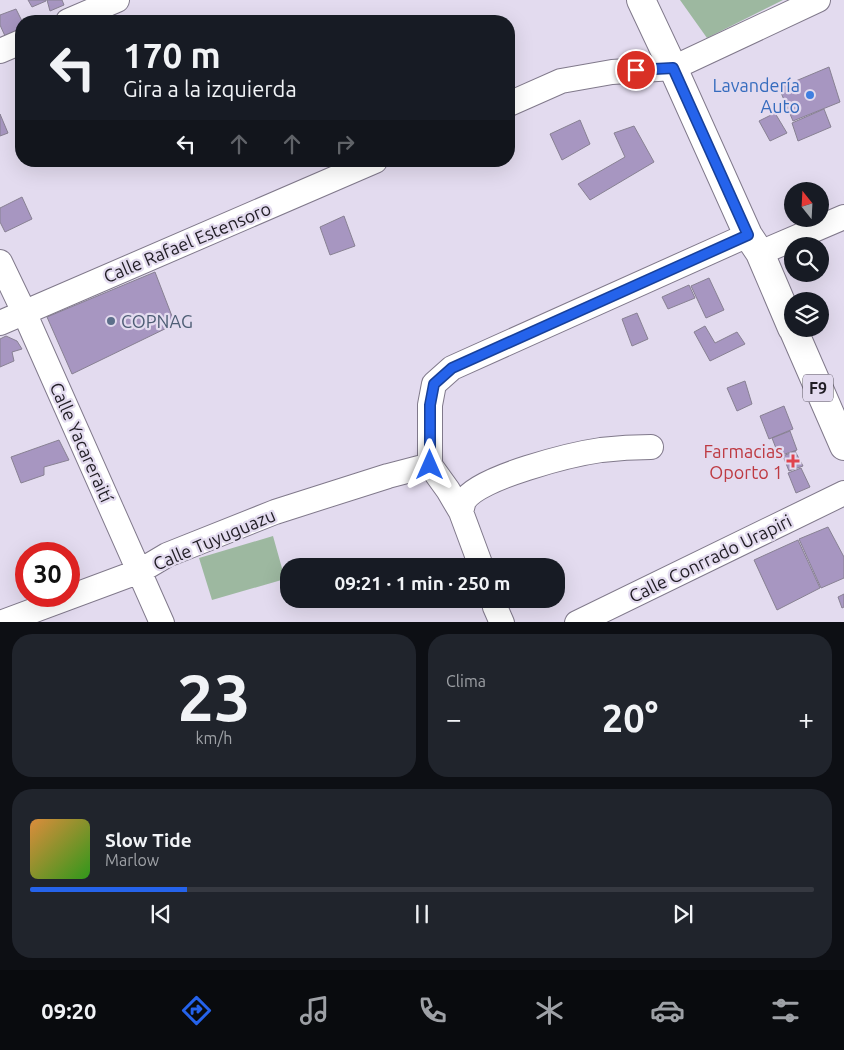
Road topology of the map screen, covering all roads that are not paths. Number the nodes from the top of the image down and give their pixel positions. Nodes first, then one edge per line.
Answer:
1 (116, 0) edge
2 (641, 0) edge
3 (818, 0) edge
4 (82, 15) edge
5 (15, 45) edge
6 (0, 51) edge
7 (673, 68) junction
8 (515, 101) edge
9 (361, 167) edge
10 (844, 217) edge
11 (754, 244) junction
12 (0, 262) edge
13 (784, 309) edge
14 (24, 312) junction
15 (0, 323) edge
16 (797, 337) edge
17 (844, 446) edge
18 (651, 448) dead end
19 (430, 465) junction
20 (844, 493) edge
21 (461, 512) junction
22 (478, 558) edge
23 (140, 571) junction
24 (495, 608) edge
25 (0, 622) edge
26 (162, 622) edge
27 (502, 622) edge
28 (577, 622) edge

1 - 4 street
2 - 7 highway, F9
3 - 7 street
5 - 6 street
7 - 8 street
7 - 11 highway, F9
9 - 14 street, Calle Rafael Estensoro
10 - 11 street
11 - 13 highway, F9
11 - 19 street
12 - 14 street, Calle Yacareraití
14 - 15 street, Calle Rafael Estensoro
14 - 23 street, Calle Yacareraití
16 - 17 highway, F9
18 - 21 street
19 - 21 street
19 - 23 street, Calle Tuyuguazu
20 - 28 street, Calle Conrrado Urapiri
21 - 22 street
23 - 25 street, Calle Tuyuguazu
23 - 26 street, Calle Yacareraití
24 - 27 street

